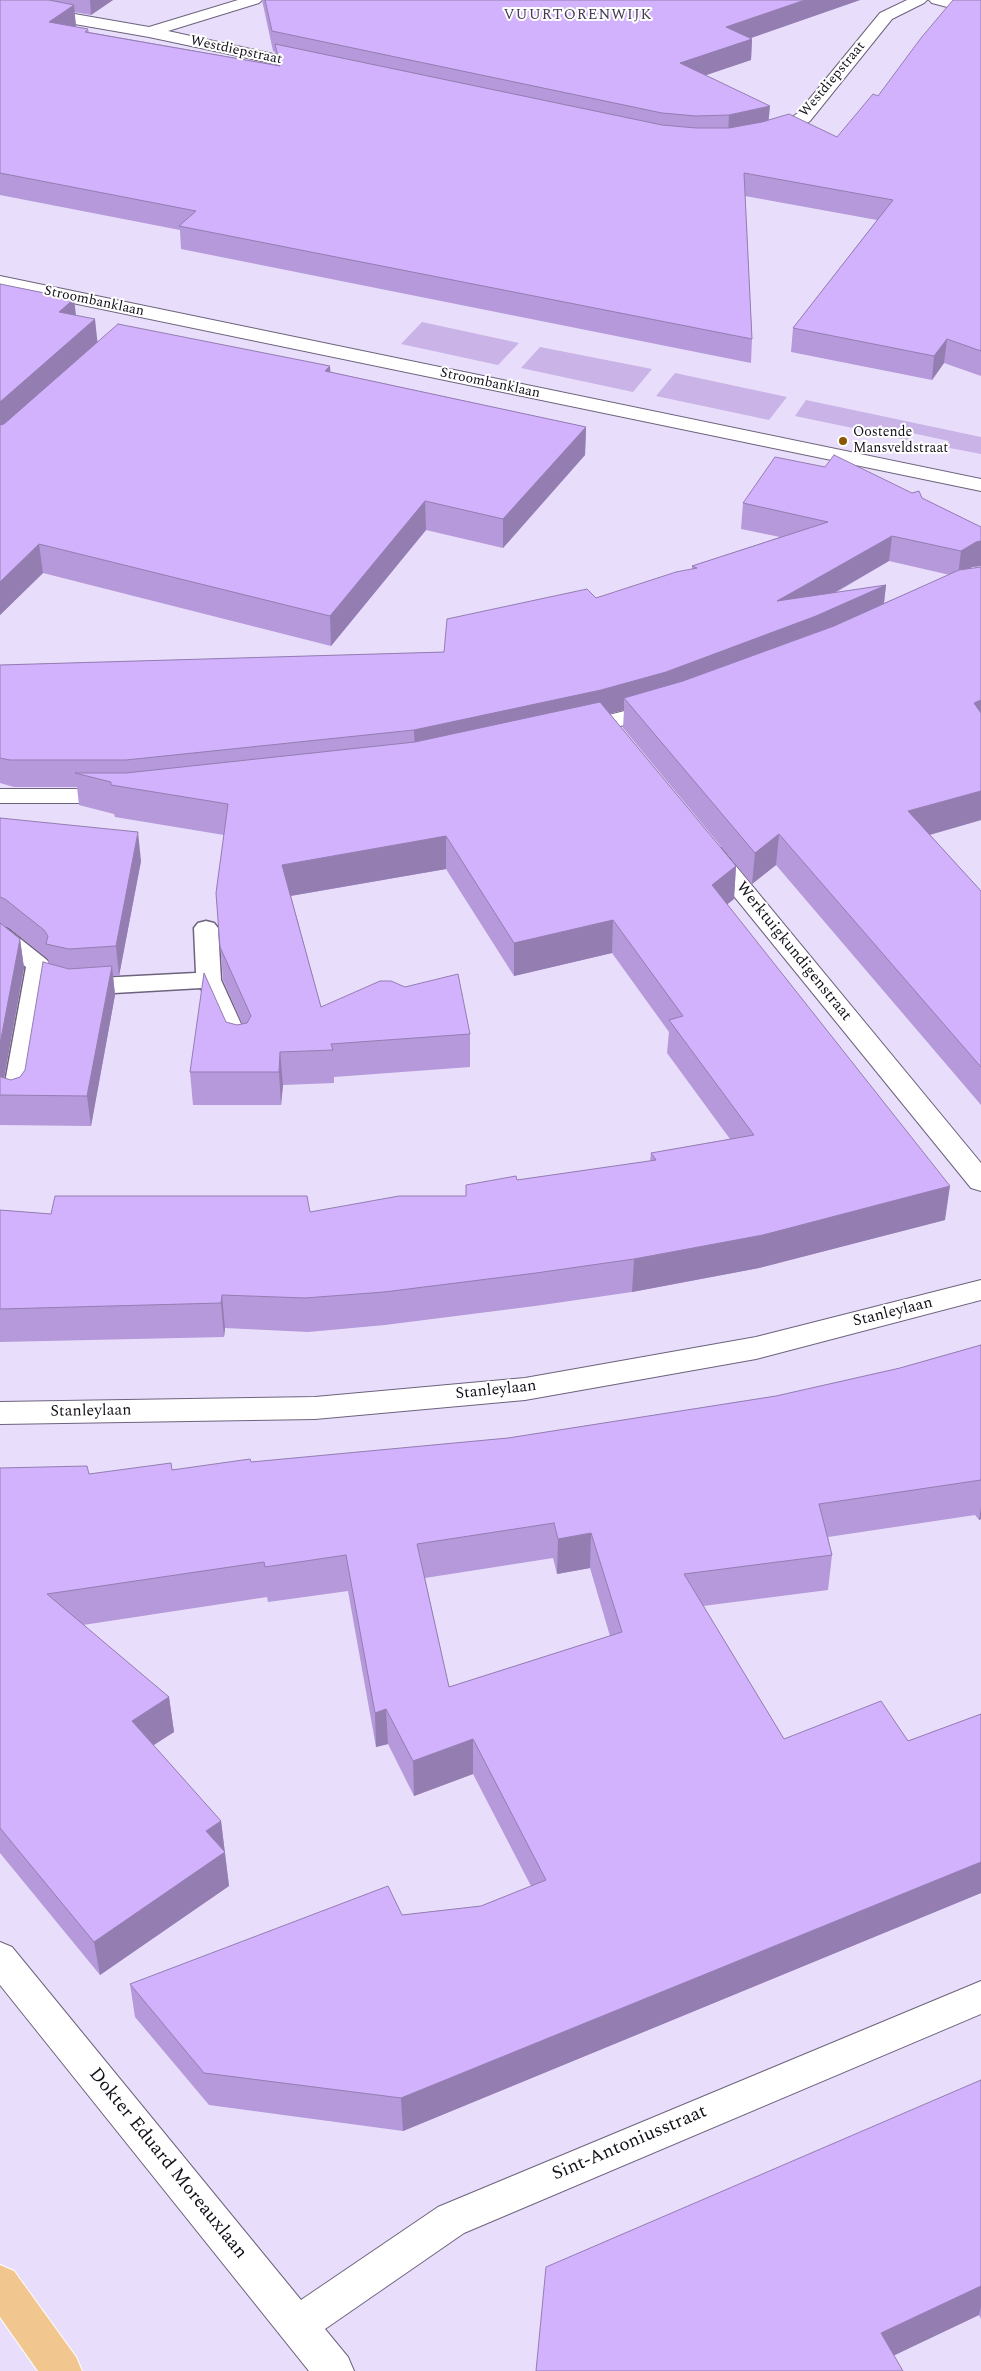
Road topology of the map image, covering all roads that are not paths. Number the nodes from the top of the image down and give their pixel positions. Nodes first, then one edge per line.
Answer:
1 (254, 0) edge
2 (919, 0) edge
3 (937, 0) edge
4 (0, 6) edge
5 (981, 11) edge
6 (148, 32) junction
7 (332, 71) edge
8 (752, 139) edge
9 (0, 282) edge
10 (149, 314) junction
11 (134, 327) edge
12 (981, 485) edge
13 (681, 702) edge
14 (558, 734) edge
15 (139, 795) edge
16 (0, 796) edge
17 (699, 838) edge
18 (206, 928) dead end
19 (0, 934) edge
20 (35, 979) junction
21 (209, 980) junction
22 (240, 1048) edge
23 (15, 1099) edge
24 (981, 1180) edge
25 (981, 1290) edge
26 (0, 1413) edge
27 (0, 1958) edge
28 (981, 1997) edge
29 (0, 2284) edge
30 (298, 2325) junction
31 (62, 2371) edge
32 (334, 2371) edge

1 - 6 street
2 - 8 street, Westdiepstraat
3 - 5 street
4 - 6 street, Westdiepstraat
6 - 7 street, Westdiepstraat
9 - 10 street, Stroombanklaan
10 - 11 street
10 - 12 street, Stroombanklaan
13 - 14 street
15 - 16 street
17 - 24 street, Werktuigkundigenstraat
18 - 21 lane
19 - 20 lane
20 - 21 lane
20 - 23 lane
21 - 22 lane
25 - 26 street, Stanleylaan
27 - 30 street, Dokter Eduard Moreauxlaan
28 - 30 street, Sint-Antoniusstraat
29 - 31 main road
30 - 32 street, Dokter Eduard Moreauxlaan

